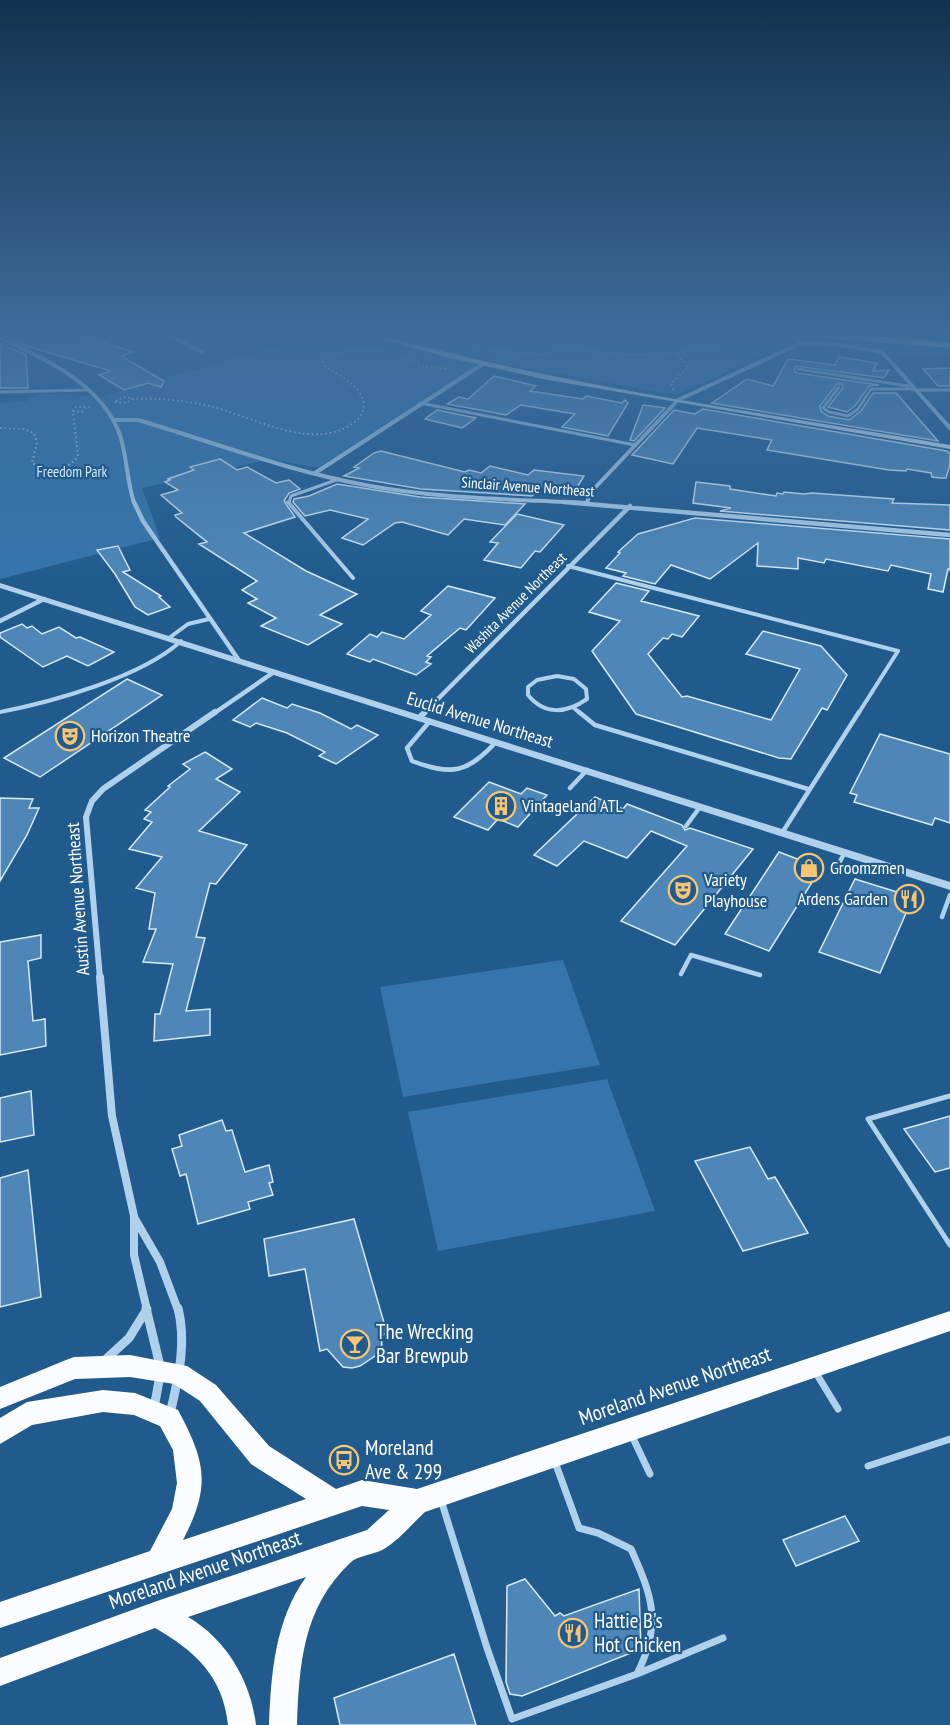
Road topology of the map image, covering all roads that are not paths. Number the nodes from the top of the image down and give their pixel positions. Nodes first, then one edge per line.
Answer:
1 (109, 416) edge
2 (401, 416) edge
3 (484, 416) edge
4 (661, 416) edge
5 (778, 416) edge
6 (938, 416) edge
7 (113, 420) junction
8 (950, 428) edge
9 (635, 445) junction
10 (950, 447) edge
11 (315, 473) junction
12 (339, 479) junction
13 (587, 503) junction
14 (630, 506) junction
15 (950, 535) edge
16 (568, 566) junction
17 (353, 578) dead end
18 (0, 585) edge
19 (44, 599) junction
20 (209, 619) junction
21 (0, 621) edge
22 (169, 638) junction
23 (181, 641) junction
24 (238, 659) junction
25 (274, 672) junction
26 (574, 708) junction
27 (0, 712) edge
28 (419, 718) junction
29 (430, 721) junction
30 (496, 742) junction
31 (587, 770) junction
32 (570, 788) dead end
33 (808, 789) junction
34 (700, 807) junction
35 (686, 826) dead end
36 (782, 832) junction
37 (845, 852) junction
38 (837, 867) dead end
39 (950, 886) edge
40 (950, 896) edge
41 (942, 917) dead end
42 (681, 974) dead end
43 (760, 975) dead end
44 (950, 1096) edge
45 (134, 1216) junction
46 (949, 1242) edge
47 (147, 1308) junction
48 (950, 1321) edge
49 (95, 1367) junction
50 (813, 1368) junction
51 (170, 1372) junction
52 (0, 1398) edge
53 (838, 1409) dead end
54 (161, 1415) junction
55 (630, 1430) junction
56 (0, 1432) edge
57 (950, 1438) edge
58 (553, 1456) junction
59 (868, 1466) dead end
60 (650, 1474) dead end
61 (428, 1498) junction
62 (334, 1502) junction
63 (343, 1550) junction
64 (160, 1560) junction
65 (158, 1614) junction
66 (0, 1615) edge
67 (723, 1638) dead end
68 (0, 1672) edge
69 (637, 1674) junction
70 (242, 1725) edge
71 (283, 1725) edge

1 - 7 street
2 - 11 street
3 - 9 lane
4 - 9 street
5 - 10 main road
6 - 8 street
7 - 11 street, Sinclair Avenue Northeast
7 - 20 street
9 - 13 street
11 - 12 street, Sinclair Avenue Northeast
12 - 13 street, Sinclair Avenue Northeast
12 - 17 lane
13 - 14 street, Sinclair Avenue Northeast
14 - 15 street, Sinclair Avenue Northeast
14 - 16 street, Washita Avenue Northeast
16 - 28 street, Washita Avenue Northeast
16 - 33 lane
18 - 19 street, Euclid Avenue Northeast
19 - 21 street
19 - 22 street, Euclid Avenue Northeast
20 - 22 lane
20 - 24 street
22 - 23 street, Euclid Avenue Northeast
23 - 24 street, Euclid Avenue Northeast
23 - 27 lane
24 - 25 street, Euclid Avenue Northeast
25 - 28 street, Euclid Avenue Northeast
25 - 45 street, Austin Avenue Northeast
26 - 26 lane
26 - 33 lane
28 - 29 street, Euclid Avenue Northeast
29 - 30 street, Euclid Avenue Northeast
29 - 30 lane
30 - 31 street, Euclid Avenue Northeast
31 - 32 lane
31 - 34 street, Euclid Avenue Northeast
33 - 36 lane
34 - 35 lane
34 - 36 street, Euclid Avenue Northeast
36 - 37 street, Euclid Avenue Northeast
37 - 38 lane
37 - 39 street, Euclid Avenue Northeast
40 - 41 lane
42 - 43 lane
44 - 46 lane
45 - 47 street, Austin Avenue Northeast
45 - 51 street, Austin Avenue Northeast
47 - 49 street
47 - 51 street, Austin Avenue Northeast
48 - 50 highway, Moreland Avenue Northeast
49 - 51 highway
49 - 52 highway
50 - 53 lane
50 - 55 highway, Moreland Avenue Northeast
51 - 54 street, Austin Avenue Northeast
51 - 54 street, Austin Avenue Northeast
51 - 62 highway
54 - 56 highway
54 - 64 highway
55 - 58 highway, Moreland Avenue Northeast
55 - 60 lane
57 - 59 lane
58 - 61 highway, Moreland Avenue Northeast
58 - 69 lane
61 - 62 highway, Moreland Avenue Northeast
61 - 63 highway, Moreland Avenue Northeast
61 - 69 lane
62 - 64 highway, Moreland Avenue Northeast
63 - 65 highway, Moreland Avenue Northeast
63 - 71 highway
64 - 66 highway, Moreland Avenue Northeast
65 - 68 highway, Moreland Avenue Northeast
65 - 70 highway
67 - 69 lane

